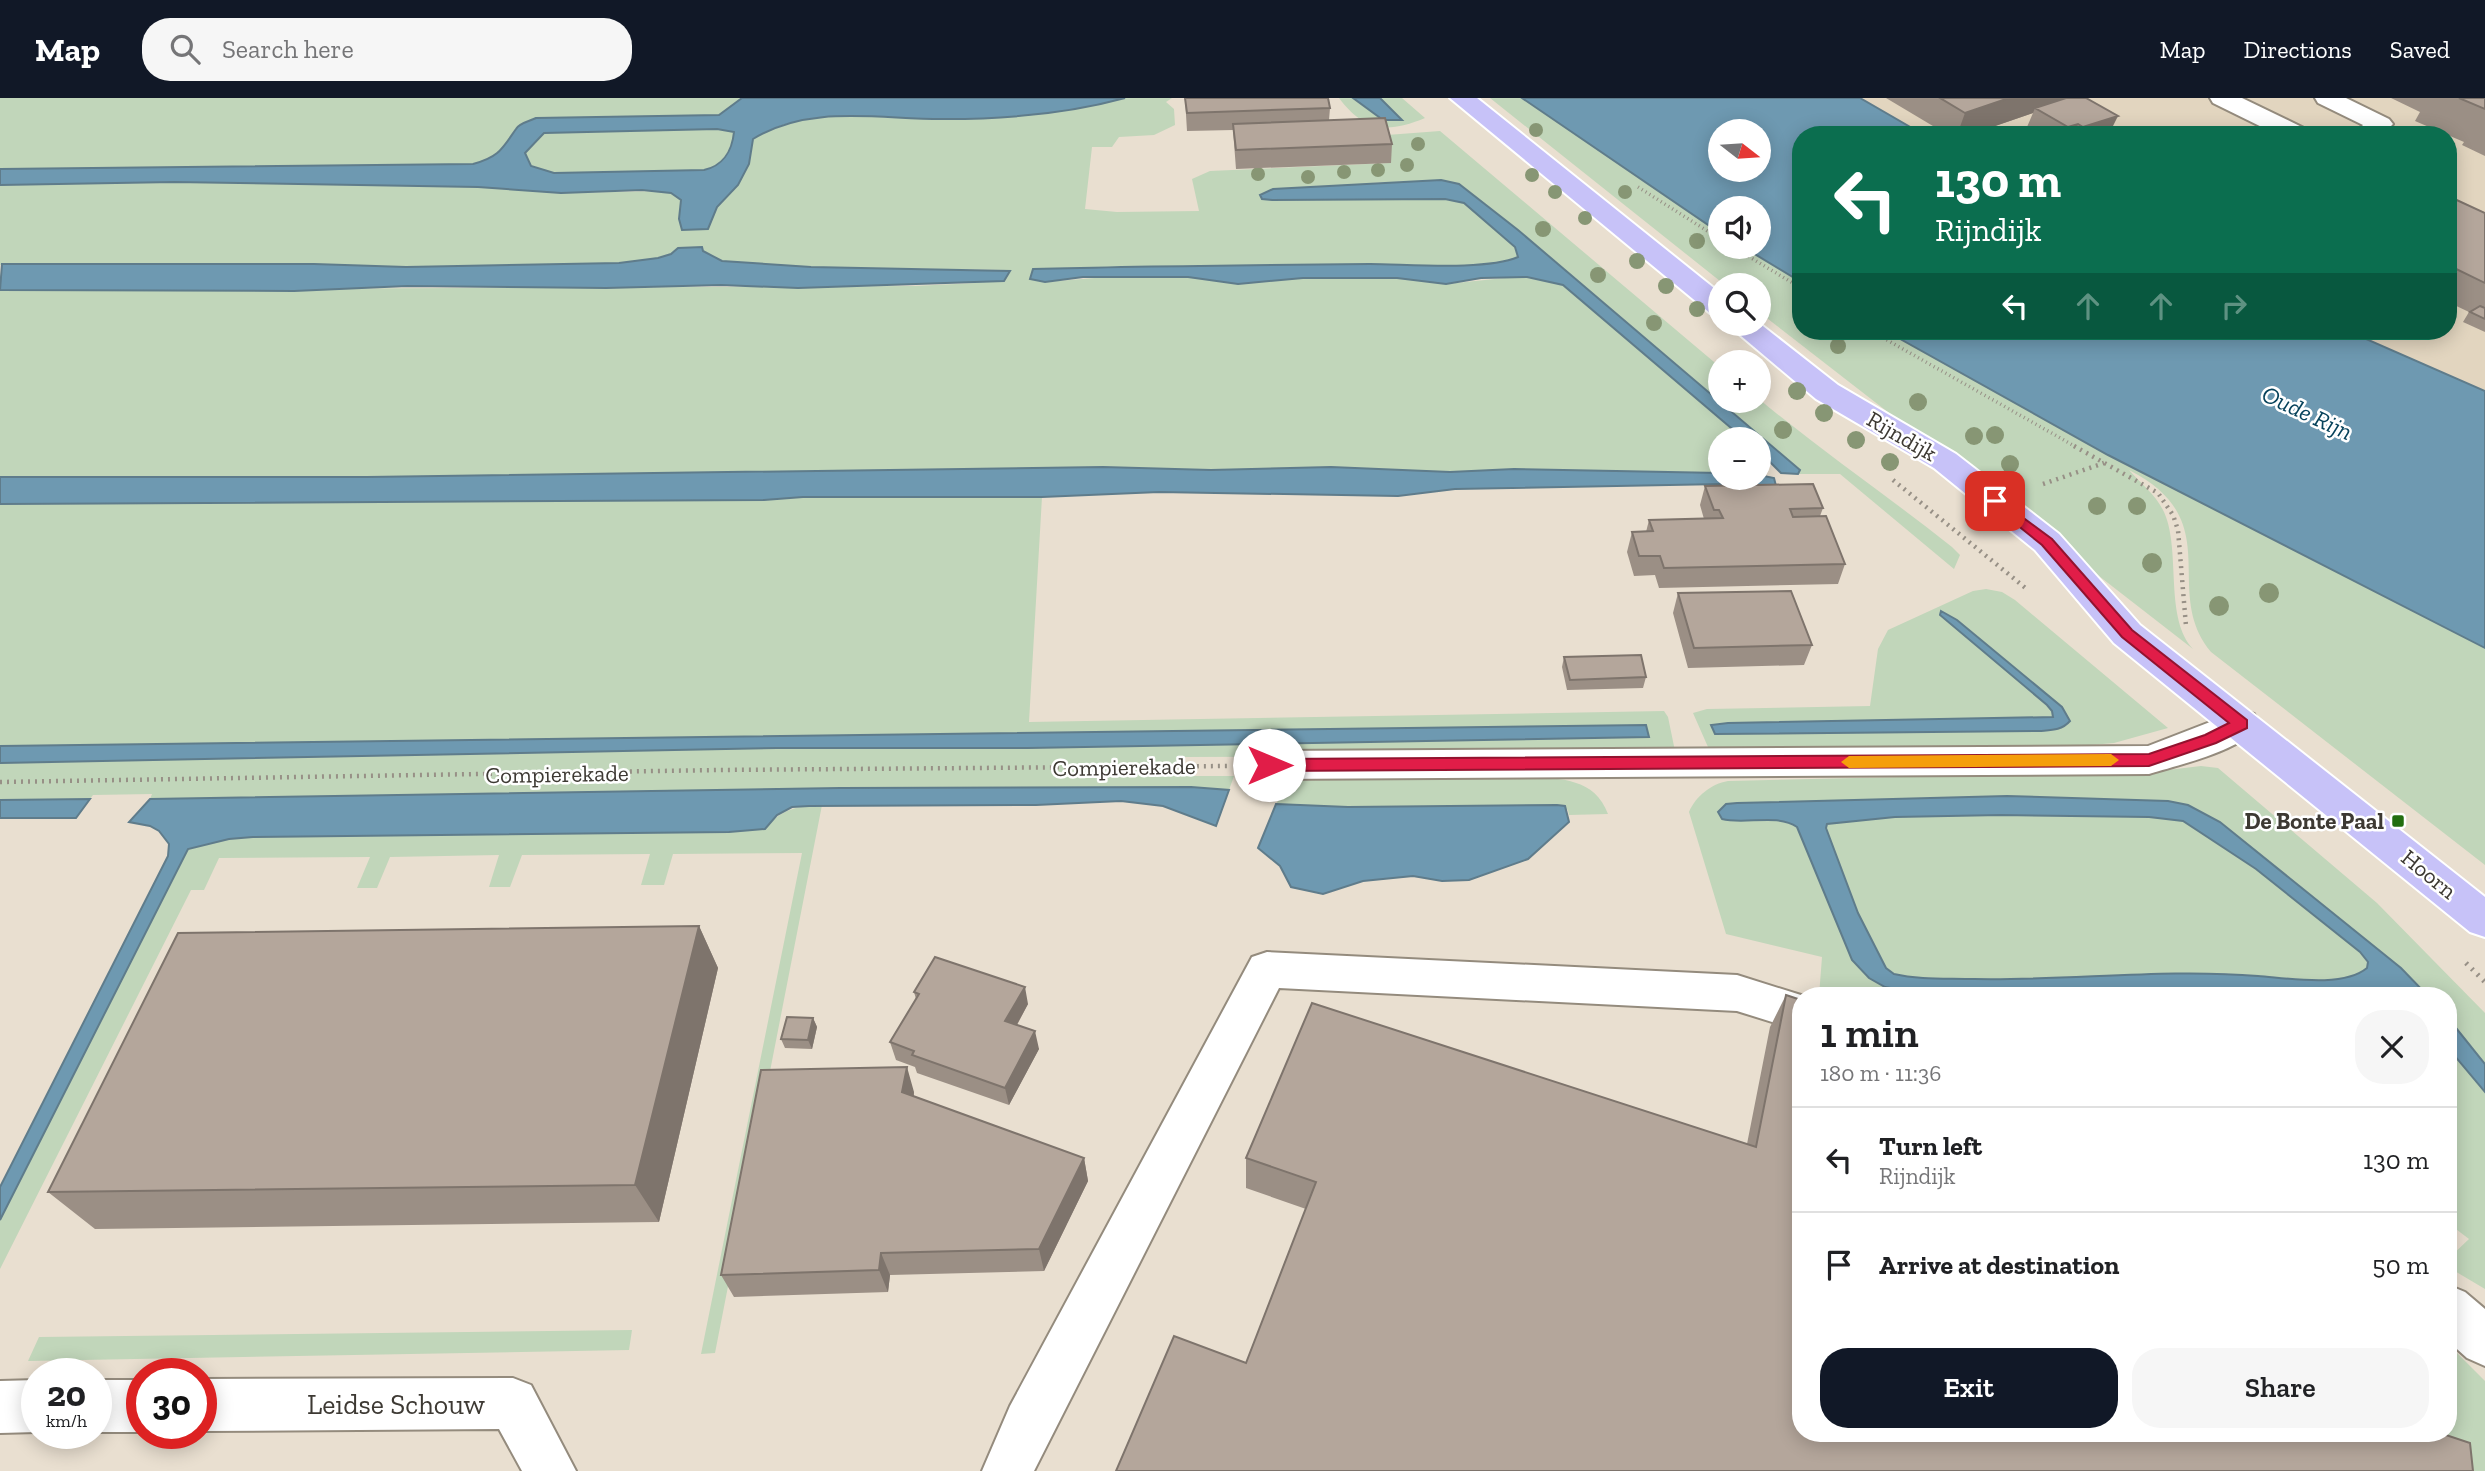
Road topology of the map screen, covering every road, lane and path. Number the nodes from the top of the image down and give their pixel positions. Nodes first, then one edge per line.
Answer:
1 (1462, 98) edge
2 (2222, 98) edge
3 (2327, 98) edge
4 (2280, 126) edge
5 (2377, 126) edge
6 (1753, 259) edge
7 (1792, 283) edge
8 (1708, 296) edge
9 (1757, 336) edge
10 (1887, 340) edge
11 (1884, 473) dead end
12 (2031, 593) dead end
13 (2187, 629) dead end
14 (2241, 724) junction
15 (1269, 765) joint
16 (0, 782) edge
17 (2485, 919) edge
18 (1792, 1010) edge
19 (2457, 1317) edge
20 (2485, 1341) edge
21 (217, 1405) edge
22 (0, 1406) edge
23 (21, 1406) edge
24 (550, 1471) edge
25 (1008, 1471) edge

1 - 8 main road
2 - 4 street
3 - 5 street
6 - 7 path
9 - 14 main road, Rijndijk
10 - 13 path
11 - 12 path, Rijndijk
14 - 15 street
14 - 17 main road, Hoorn
15 - 16 path, Compierekade
18 - 25 street
19 - 20 street
21 - 24 street, Leidse Schouw
22 - 23 street

